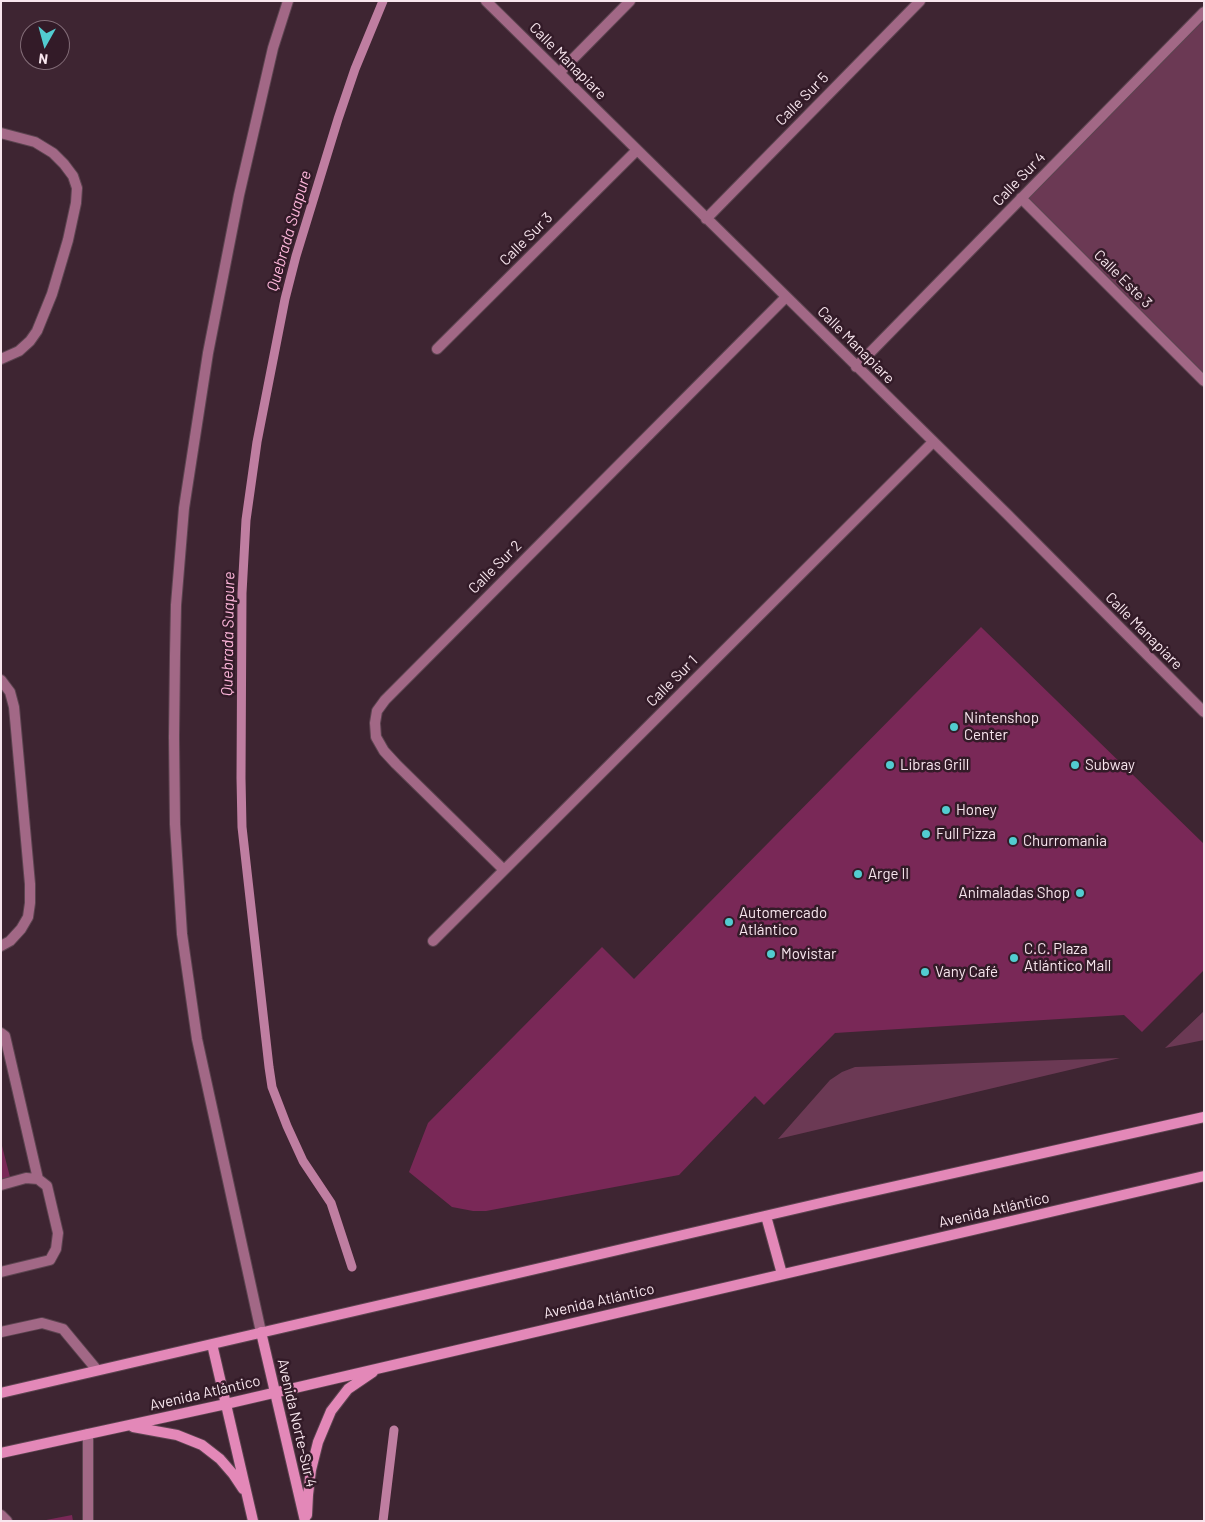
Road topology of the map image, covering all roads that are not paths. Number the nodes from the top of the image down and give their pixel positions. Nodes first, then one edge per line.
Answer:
1 (288, 1) edge
2 (486, 1) edge
3 (630, 1) edge
4 (920, 1) edge
5 (1204, 12) edge
6 (559, 73) junction
7 (1, 133) edge
8 (637, 150) junction
9 (1021, 198) junction
10 (706, 219) junction
11 (786, 297) junction
12 (437, 349) dead end
13 (1, 359) edge
14 (856, 366) junction
15 (1204, 381) edge
16 (933, 442) junction
17 (2, 681) edge
18 (1204, 712) edge
19 (504, 870) junction
20 (433, 941) dead end
21 (1, 946) edge
22 (1, 1034) edge
23 (1204, 1117) edge
24 (1204, 1176) edge
25 (38, 1179) junction
26 (1, 1185) edge
27 (766, 1216) junction
28 (1, 1272) edge
29 (782, 1274) junction
30 (1, 1332) edge
31 (261, 1332) junction
32 (212, 1344) junction
33 (378, 1368) junction
34 (97, 1370) junction
35 (1, 1392) edge
36 (275, 1392) junction
37 (226, 1404) junction
38 (127, 1426) junction
39 (88, 1434) junction
40 (1, 1453) edge
41 (247, 1495) junction
42 (1, 1515) edge
43 (7, 1521) edge
44 (88, 1521) edge
45 (253, 1521) edge
46 (306, 1521) edge

1 - 31 street
2 - 6 street, Calle Manapiare
3 - 6 street
4 - 10 street, Calle Sur 5
5 - 9 street, Calle Sur 4
6 - 8 street, Calle Manapiare
7 - 13 street
8 - 10 street, Calle Manapiare
8 - 12 street, Calle Sur 3
9 - 14 street, Calle Sur 4
9 - 15 street, Calle Este 3
10 - 11 street, Calle Manapiare
11 - 14 street, Calle Manapiare
11 - 19 street, Calle Sur 2
14 - 16 street, Calle Manapiare
16 - 18 street, Calle Manapiare
16 - 19 street, Calle Sur 1
17 - 21 street
19 - 20 street, Calle Sur 1
22 - 25 street
23 - 27 main road
24 - 29 main road, Avenida Atlántico
25 - 26 street
25 - 28 street
27 - 29 main road
27 - 31 main road
29 - 33 main road, Avenida Atlántico
30 - 34 street
31 - 32 main road
31 - 36 main road, Avenida Norte-Sur 4
32 - 34 main road
32 - 37 main road
33 - 36 main road, Avenida Atlántico
33 - 46 main road
34 - 35 main road
36 - 37 main road, Avenida Atlántico
36 - 46 main road, Avenida Norte-Sur 4
37 - 38 main road, Avenida Atlántico
37 - 41 main road
38 - 39 main road, Avenida Atlántico
38 - 41 main road
39 - 40 main road, Avenida Atlántico
39 - 44 street
41 - 45 main road
42 - 43 street

